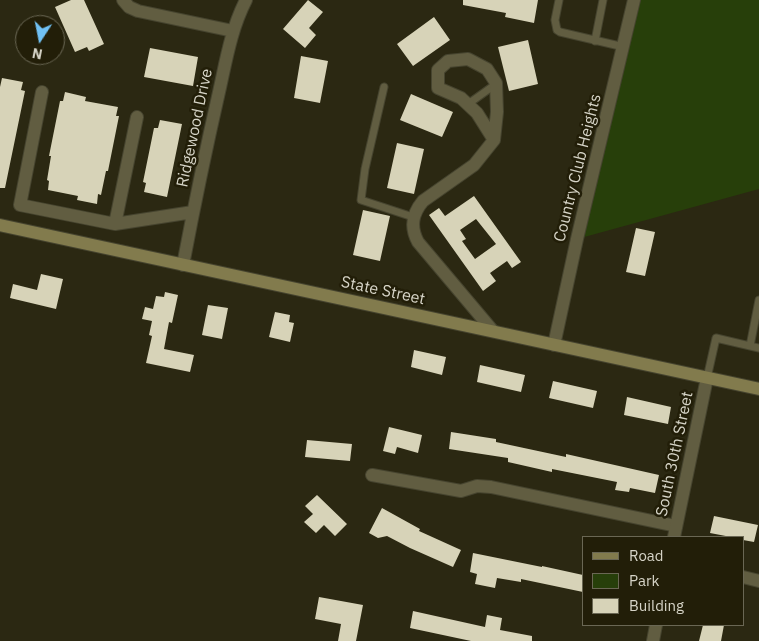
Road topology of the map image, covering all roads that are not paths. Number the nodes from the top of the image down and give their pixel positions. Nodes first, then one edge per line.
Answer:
1 (123, 0) edge
2 (246, 0) edge
3 (560, 0) edge
4 (603, 0) edge
5 (634, 0) edge
6 (233, 32) junction
7 (595, 41) junction
8 (624, 47) junction
9 (496, 83) junction
10 (384, 87) dead end
11 (42, 92) dead end
12 (468, 104) junction
13 (137, 117) dead end
14 (494, 140) junction
15 (193, 212) junction
16 (413, 217) junction
17 (115, 224) junction
18 (0, 225) edge
19 (183, 265) junction
20 (759, 300) edge
21 (493, 331) junction
22 (554, 345) junction
23 (750, 346) junction
24 (759, 348) edge
25 (707, 378) junction
26 (759, 389) edge
27 (372, 475) dead end
28 (675, 532) edge
29 (744, 578) edge
30 (759, 581) edge
31 (656, 626) edge
32 (653, 641) edge

1 - 6 street
2 - 6 street, Ridgewood Drive
3 - 7 lane
4 - 7 lane
5 - 8 street, Country Club Heights
6 - 15 street, Ridgewood Drive
7 - 8 lane
8 - 22 street, Country Club Heights
9 - 12 lane
9 - 12 street
9 - 14 street
10 - 16 lane
11 - 17 street
12 - 14 street
13 - 17 street
14 - 16 street
15 - 17 street
15 - 19 street, Ridgewood Drive
16 - 21 street
18 - 19 main road, State Street
19 - 21 main road, State Street
20 - 23 lane
21 - 22 main road, State Street
22 - 25 main road, State Street
23 - 24 lane
23 - 25 lane
25 - 26 main road, State Street
25 - 28 street, South 30th Street
27 - 28 street
29 - 30 street
31 - 32 street

